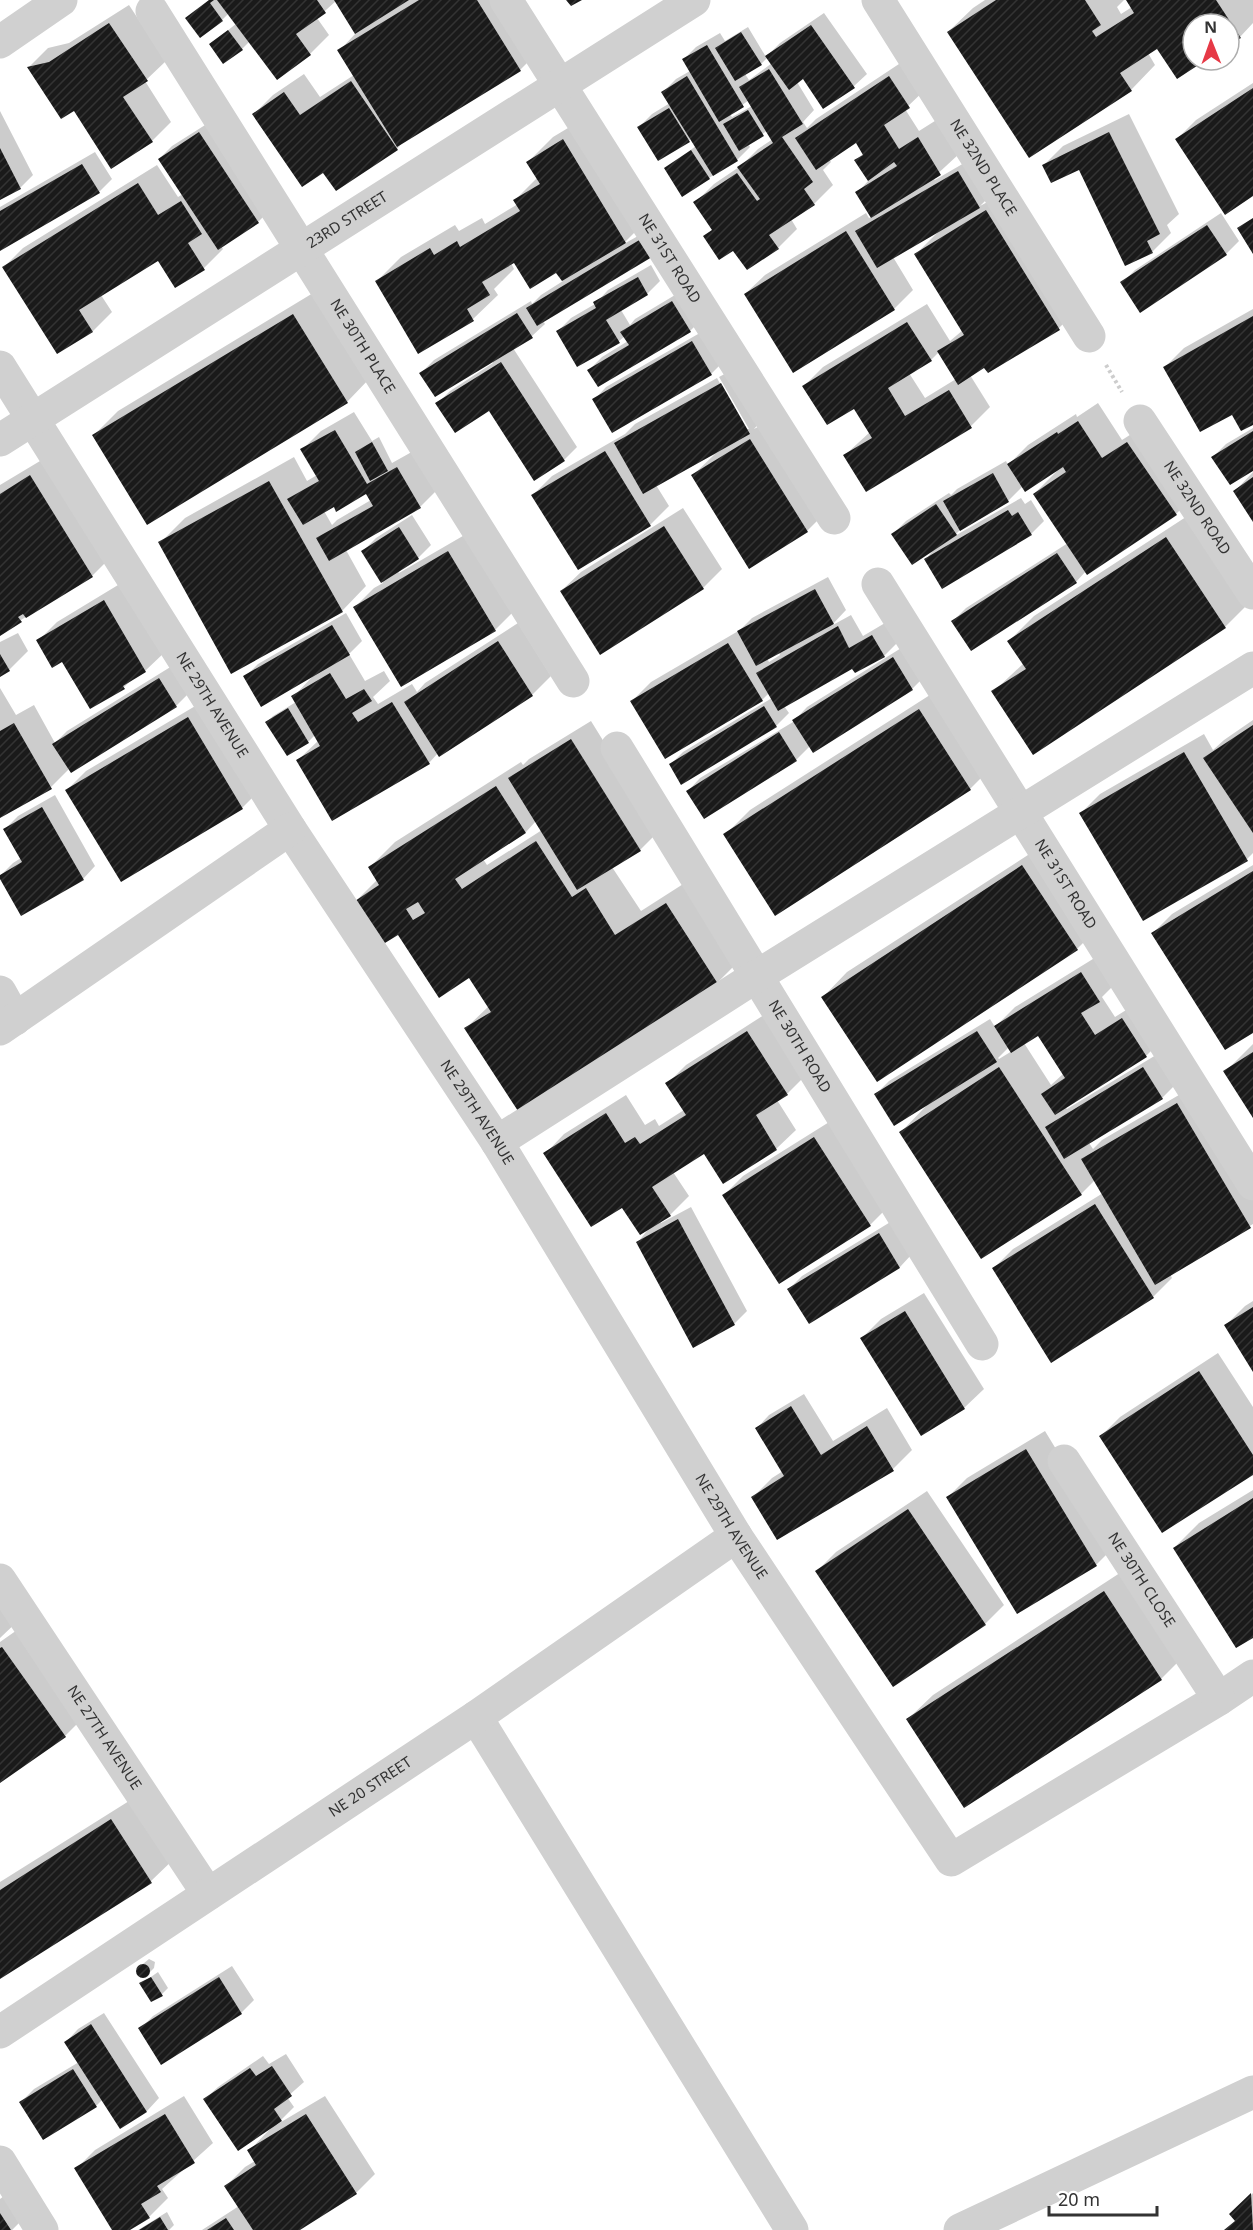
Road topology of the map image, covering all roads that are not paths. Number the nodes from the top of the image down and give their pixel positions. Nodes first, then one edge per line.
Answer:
1 (62, 0) edge
2 (506, 0) edge
3 (694, 0) edge
4 (878, 0) edge
5 (152, 10) dead end
6 (0, 42) edge
7 (560, 83) junction
8 (301, 251) junction
9 (1089, 336) road end
10 (0, 367) edge
11 (33, 419) junction
12 (1140, 421) road end
13 (0, 440) edge
14 (834, 518) dead end
15 (878, 584) dead end
16 (1253, 593) edge
17 (1253, 668) edge
18 (573, 681) dead end
19 (617, 748) dead end
20 (1022, 811) junction
21 (290, 829) junction
22 (757, 976) junction
23 (5, 1013) edge
24 (497, 1142) junction
25 (1253, 1184) edge
26 (982, 1344) dead end
27 (1064, 1461) dead end
28 (736, 1536) junction
29 (0, 1580) edge
30 (1253, 1676) edge
31 (1219, 1699) junction
32 (476, 1717) junction
33 (208, 1894) junction
34 (0, 2032) edge
35 (1253, 2092) edge
36 (0, 2162) edge
37 (42, 2230) edge
38 (792, 2230) edge
39 (960, 2230) edge

1 - 6 street
2 - 7 street, NE 31ST ROAD
3 - 7 street, 23RD STREET
4 - 9 street, NE 32ND PLACE
5 - 8 street, NE 30TH PLACE
7 - 8 street, 23RD STREET
7 - 14 street, NE 31ST ROAD
8 - 11 street, 23RD STREET
8 - 18 street, NE 30TH PLACE
10 - 11 street, NE 29TH AVENUE
11 - 13 street, 23RD STREET
11 - 21 street, NE 29TH AVENUE
12 - 16 street, NE 32ND ROAD
15 - 20 street, NE 31ST ROAD
17 - 20 street
19 - 22 street, NE 30TH ROAD
20 - 22 street
20 - 25 street, NE 31ST ROAD
21 - 23 street
21 - 24 street, NE 29TH AVENUE
22 - 24 street
22 - 26 street, NE 30TH ROAD
24 - 28 street, NE 29TH AVENUE
27 - 31 street, NE 30TH CLOSE
28 - 31 street, NE 29TH AVENUE
28 - 32 street, NE 20 STREET
29 - 33 street, NE 27TH AVENUE
30 - 31 street
32 - 33 street, NE 20 STREET
32 - 38 street
33 - 34 street, NE 20 STREET
35 - 39 street
36 - 37 street

